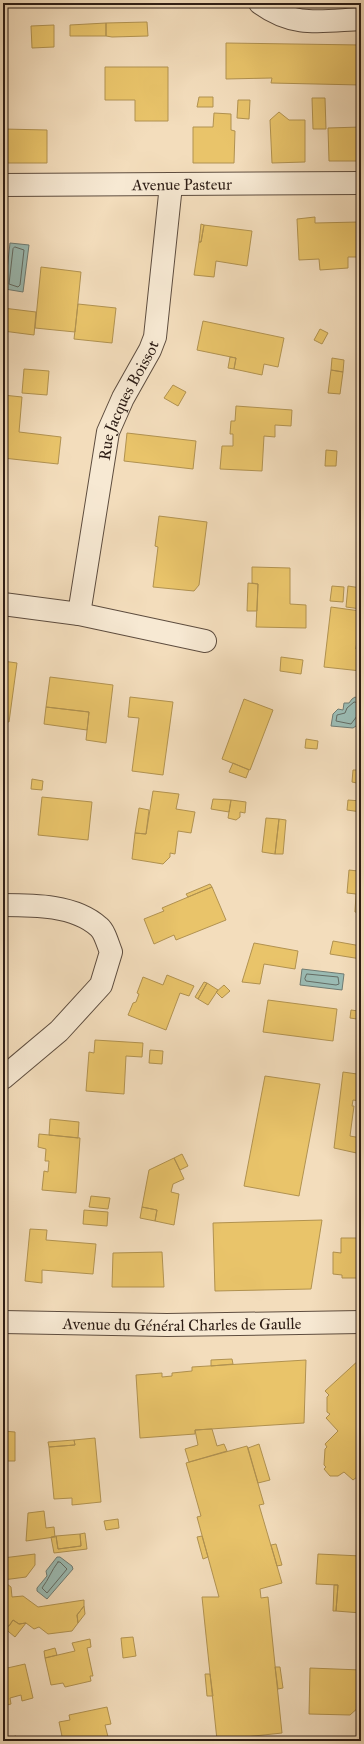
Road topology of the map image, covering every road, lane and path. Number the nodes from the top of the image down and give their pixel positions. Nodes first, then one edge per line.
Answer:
1 (260, 3) edge
2 (361, 19) edge
3 (361, 183) edge
4 (3, 185) edge
5 (171, 185) junction
6 (3, 604) edge
7 (79, 614) junction
8 (205, 641) dead end
9 (3, 905) edge
10 (3, 1078) edge
11 (3, 1322) edge
12 (361, 1322) edge

1 - 2 street
3 - 5 street, Avenue Pasteur
4 - 5 street, Avenue Pasteur
5 - 7 street, Rue Jacques Boissot
6 - 7 street
7 - 8 street
9 - 10 street
11 - 12 street, Avenue du Général Charles de Gaulle

